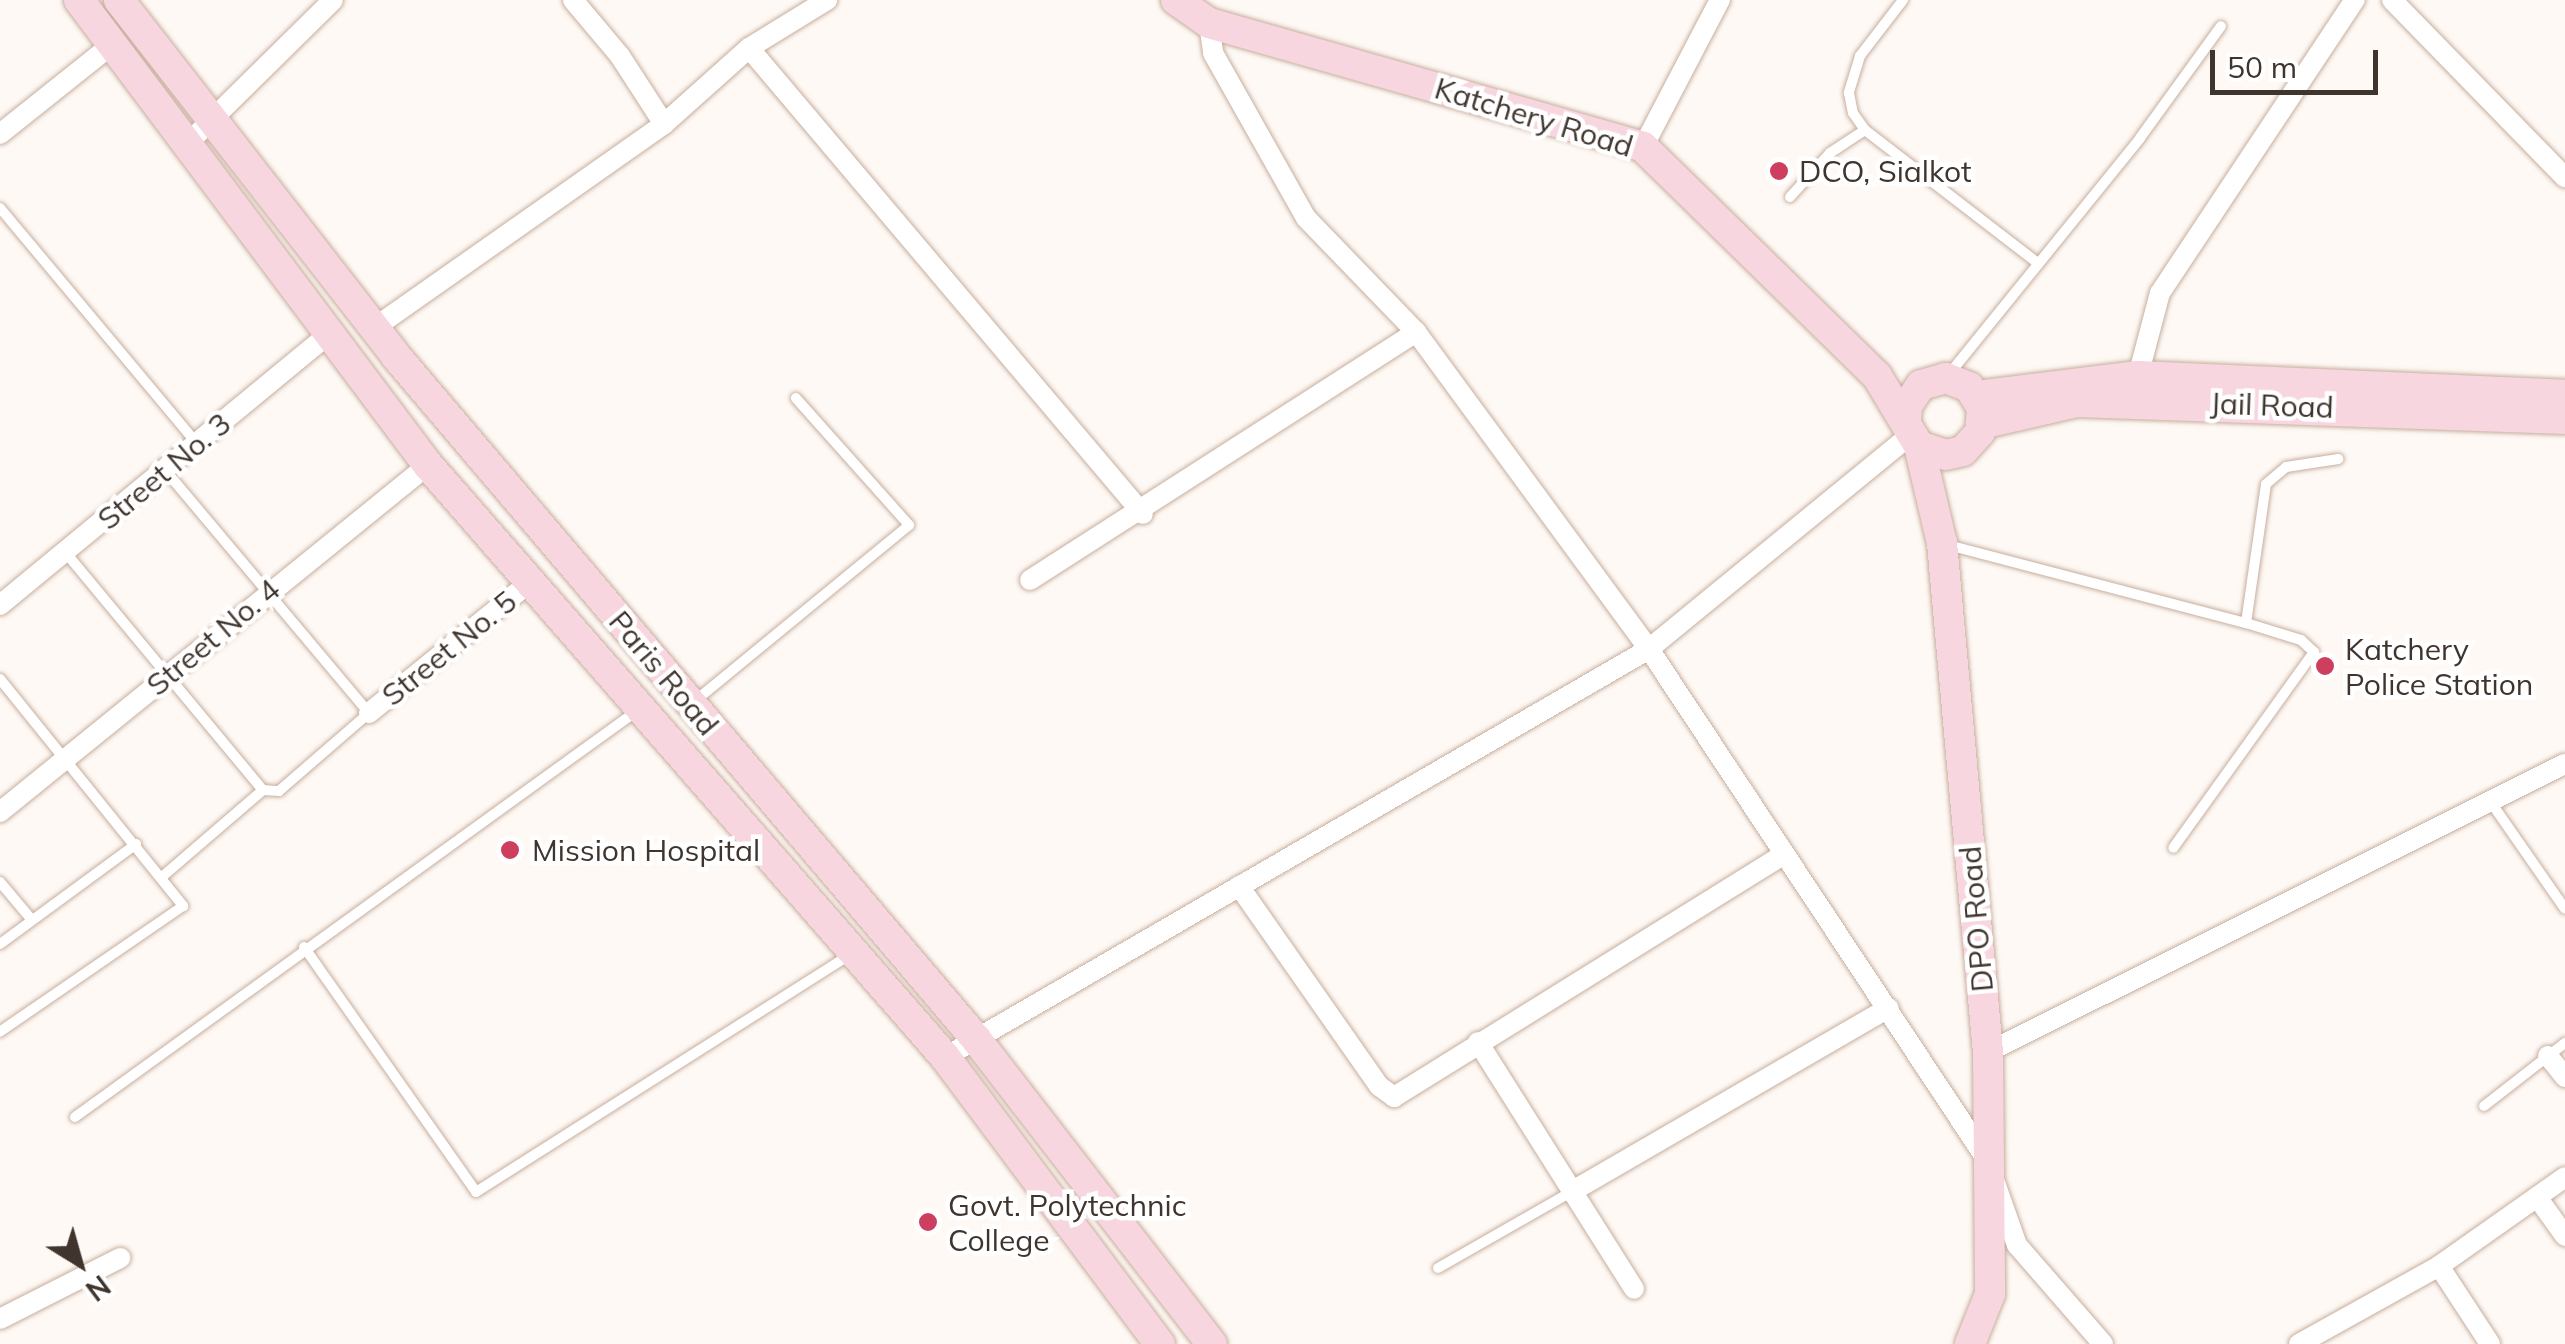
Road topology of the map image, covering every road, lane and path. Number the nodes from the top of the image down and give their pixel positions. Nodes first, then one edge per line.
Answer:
1 (79, 0) edge
2 (119, 0) edge
3 (333, 0) edge
4 (573, 0) edge
5 (827, 0) edge
6 (1177, 0) edge
7 (1720, 0) edge
8 (1904, 0) edge
9 (2355, 0) edge
10 (2392, 0) edge
11 (1209, 22) junction
12 (2220, 26) dead end
13 (114, 44) junction
14 (750, 48) junction
15 (214, 122) junction
16 (664, 124) junction
17 (1865, 130) junction
18 (0, 134) edge
19 (187, 144) junction
20 (1643, 147) junction
21 (2565, 176) edge
22 (1790, 197) dead end
23 (0, 208) edge
24 (2038, 263) junction
25 (374, 328) junction
26 (1416, 332) junction
27 (328, 335) junction
28 (2138, 376) junction
29 (1946, 378) junction
30 (796, 398) dead end
31 (2557, 401) edge
32 (1980, 410) junction
33 (1912, 424) junction
34 (197, 444) junction
35 (1955, 454) junction
36 (2338, 459) dead end
37 (428, 464) junction
38 (165, 470) junction
39 (1934, 491) junction
40 (1143, 514) junction
41 (1942, 543) junction
42 (66, 552) junction
43 (1030, 580) dead end
44 (530, 582) junction
45 (266, 592) junction
46 (0, 605) edge
47 (2246, 623) junction
48 (1649, 649) junction
49 (168, 674) junction
50 (0, 679) edge
51 (690, 704) junction
52 (642, 707) junction
53 (369, 713) junction
54 (66, 758) junction
55 (2565, 764) edge
56 (262, 790) junction
57 (2489, 800) junction
58 (0, 812) edge
59 (136, 844) junction
60 (2173, 848) dead end
61 (1785, 854) junction
62 (163, 876) junction
63 (0, 882) edge
64 (1239, 886) junction
65 (2565, 909) edge
66 (31, 919) junction
67 (0, 944) edge
68 (304, 947) junction
69 (853, 952) junction
70 (1890, 1008) junction
71 (0, 1032) edge
72 (976, 1039) junction
73 (1478, 1042) junction
74 (2565, 1043) edge
75 (1988, 1052) junction
76 (2548, 1056) junction
77 (945, 1058) junction
78 (2565, 1077) edge
79 (2484, 1106) dead end
80 (74, 1116) dead end
81 (1987, 1160) junction
82 (2565, 1177) edge
83 (1571, 1192) junction
84 (2537, 1196) junction
85 (2565, 1236) edge
86 (1149, 1254) junction
87 (120, 1258) dead end
88 (2439, 1266) junction
89 (1438, 1268) dead end
90 (1112, 1278) junction
91 (1634, 1289) dead end
92 (0, 1320) edge
93 (2310, 1341) edge
94 (1160, 1344) edge
95 (1212, 1344) edge
96 (1970, 1344) edge
97 (2104, 1344) edge
98 (2490, 1344) edge

1 - 13 main road, Paris Road
2 - 15 main road, Paris Road
3 - 15 street
4 - 16 street
5 - 14 street
6 - 11 main road, Katchery Road
7 - 20 street
8 - 17 lane
9 - 28 street
10 - 21 street
11 - 20 main road, Katchery Road
11 - 26 street
12 - 24 lane
13 - 18 street
13 - 19 main road, Paris Road
14 - 16 street
14 - 40 street
15 - 19 street
15 - 25 main road, Paris Road
16 - 25 street
17 - 22 lane
17 - 24 lane
19 - 27 main road, Paris Road
20 - 33 main road, Katchery Road
23 - 34 lane
24 - 29 lane
25 - 51 main road, Paris Road
26 - 40 street
26 - 48 street
27 - 34 street, Street No. 3
27 - 37 main road, Paris Road
28 - 31 main road, Jail Road
28 - 32 main road, Jail Road
29 - 32 main road
29 - 33 main road
30 - 51 lane
31 - 32 main road, Jail Road
32 - 35 main road
33 - 35 main road
33 - 39 main road, DPO Road
33 - 48 street
34 - 38 street, Street No. 3
35 - 39 main road
36 - 47 lane
37 - 44 main road, Paris Road
37 - 45 street, Street No. 4
38 - 42 street, Street No. 3
38 - 45 lane
39 - 41 main road, DPO Road
40 - 43 street
41 - 47 lane
41 - 75 main road, DPO Road
42 - 46 street, Street No. 3
42 - 49 lane
44 - 52 main road, Paris Road
44 - 53 street, Street No. 5
45 - 49 street, Street No. 4
45 - 53 lane
47 - 60 lane
48 - 61 street
48 - 64 street
49 - 54 street, Street No. 4
49 - 56 lane
50 - 54 lane
51 - 72 main road, Paris Road
52 - 68 lane
52 - 69 main road, Paris Road
53 - 56 lane
54 - 58 street, Street No. 4
54 - 59 lane
55 - 57 street
56 - 62 lane
57 - 65 lane
57 - 75 street
59 - 62 lane
59 - 66 lane
61 - 70 street
61 - 73 street
62 - 71 lane
63 - 66 lane
64 - 72 street
64 - 73 street
66 - 67 lane
68 - 69 lane
68 - 80 lane
69 - 77 main road, Paris Road
70 - 81 street
70 - 83 street
72 - 77 street
72 - 86 main road, Paris Road
73 - 83 street
74 - 76 lane
75 - 81 main road, DPO Road
76 - 78 street
76 - 79 lane
77 - 90 main road, Paris Road
81 - 96 main road, DPO Road
81 - 97 street
82 - 84 street
83 - 89 lane
83 - 91 street
84 - 85 street
84 - 88 street
86 - 90 main road
86 - 95 main road, Paris Road
87 - 92 street
88 - 93 street
88 - 98 street
90 - 94 main road, Paris Road

